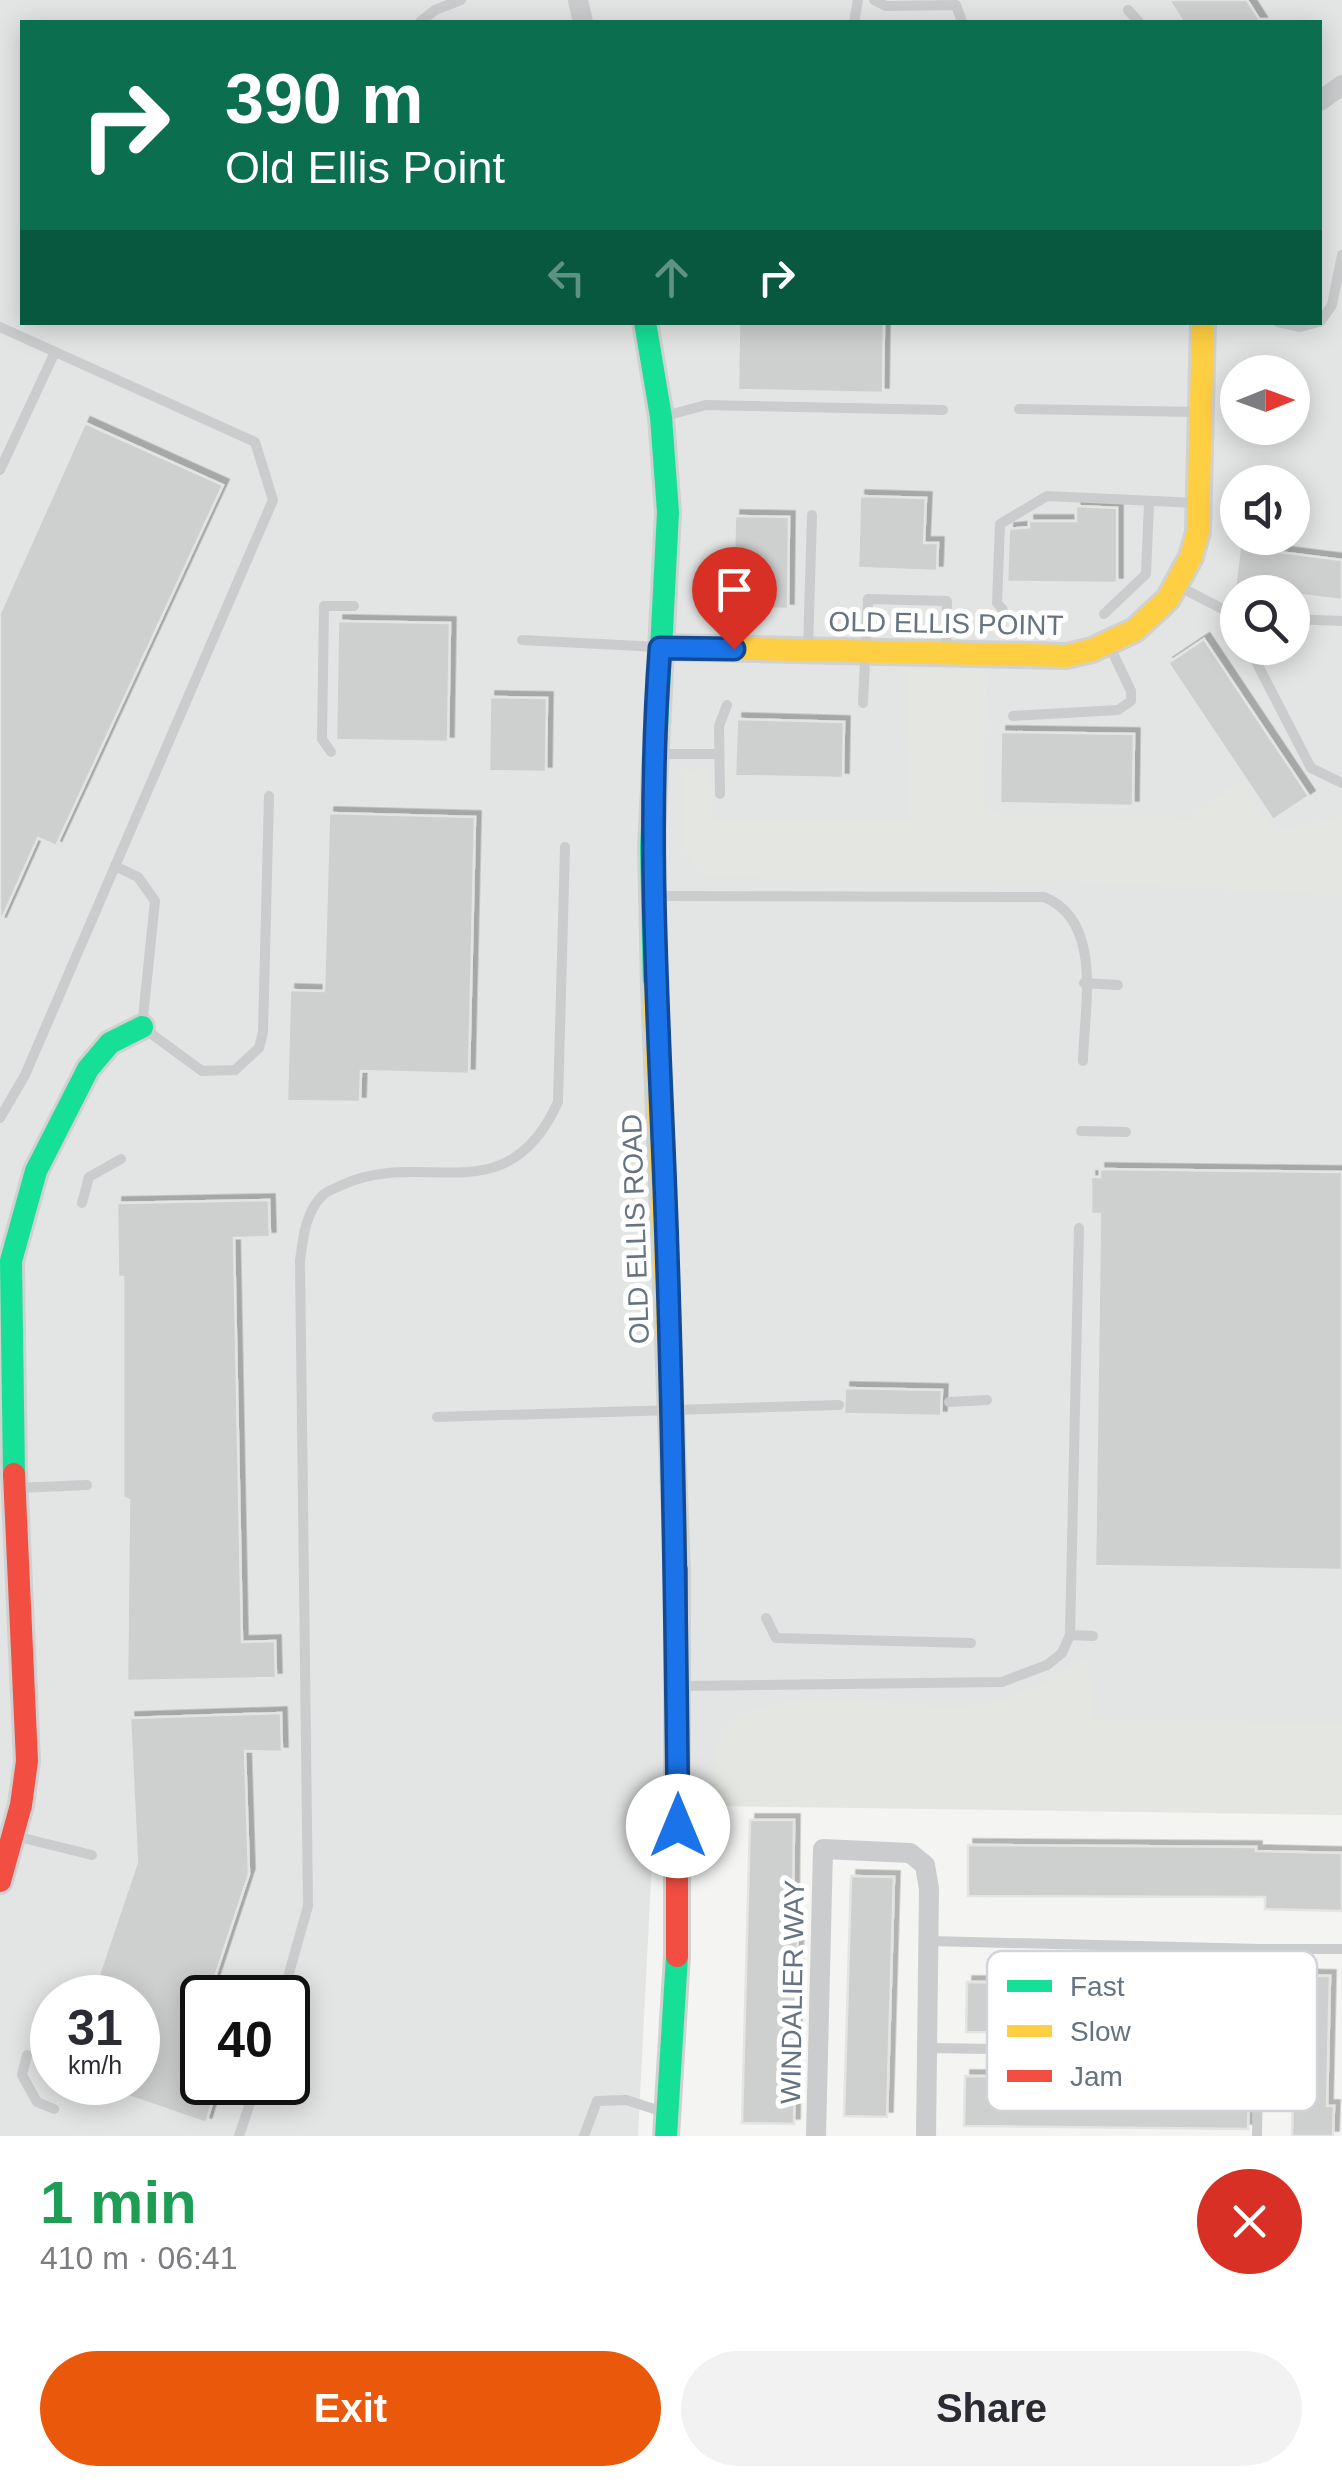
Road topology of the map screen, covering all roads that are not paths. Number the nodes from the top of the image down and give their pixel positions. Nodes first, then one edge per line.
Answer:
1 (461, 0) edge
2 (874, 0) edge
3 (1128, 10) dead end
4 (422, 20) edge
5 (961, 20) edge
6 (1138, 20) edge
7 (1342, 255) edge
8 (1322, 319) edge
9 (645, 325) edge
10 (1203, 325) edge
11 (0, 327) edge
12 (55, 352) junction
13 (1019, 408) dead end
14 (942, 410) dead end
15 (1201, 412) junction
16 (662, 416) junction
17 (0, 470) edge
18 (1149, 504) junction
19 (1198, 504) junction
20 (812, 515) dead end
21 (1179, 586) junction
22 (354, 606) dead end
23 (1003, 610) dead end
24 (1220, 610) edge
25 (1104, 614) dead end
26 (1310, 620) edge
27 (1342, 621) edge
28 (522, 640) dead end
29 (1109, 646) junction
30 (660, 648) junction
31 (808, 650) junction
32 (867, 652) junction
33 (946, 654) junction
34 (1258, 665) edge
35 (863, 703) dead end
36 (727, 705) dead end
37 (1014, 716) dead end
38 (331, 752) dead end
39 (652, 754) junction
40 (719, 754) junction
41 (1342, 784) edge
42 (720, 794) dead end
43 (270, 796) dead end
44 (565, 847) dead end
45 (115, 866) junction
46 (651, 896) junction
47 (1084, 983) junction
48 (1118, 985) dead end
49 (142, 1027) junction
50 (1082, 1061) dead end
51 (0, 1118) edge
52 (1081, 1131) dead end
53 (1126, 1132) dead end
54 (121, 1159) dead end
55 (82, 1204) dead end
56 (1079, 1228) dead end
57 (4, 1350) edge
58 (987, 1400) dead end
59 (949, 1402) dead end
60 (838, 1405) dead end
61 (672, 1411) junction
62 (437, 1417) dead end
63 (87, 1485) dead end
64 (16, 1488) junction
65 (766, 1618) dead end
66 (1070, 1635) junction
67 (1093, 1636) dead end
68 (971, 1643) dead end
69 (678, 1686) junction
70 (14, 1836) junction
71 (92, 1855) dead end
72 (0, 1881) edge
73 (929, 1941) junction
74 (1260, 1949) joint
75 (1342, 1949) edge
76 (288, 1975) edge
77 (927, 2048) junction
78 (987, 2049) edge
79 (27, 2055) dead end
80 (249, 2105) edge
81 (54, 2109) dead end
82 (1257, 2111) edge
83 (666, 2125) edge
84 (239, 2136) edge
85 (584, 2136) edge
86 (816, 2136) edge
87 (926, 2136) edge
88 (1257, 2136) edge

1 - 4 lane
2 - 5 lane
3 - 6 lane
7 - 8 lane
9 - 16 street, OLD ELLIS ROAD
10 - 15 street, OLD ELLIS POINT
11 - 12 lane
12 - 17 lane
12 - 45 lane
13 - 15 lane
14 - 16 lane
15 - 19 street, OLD ELLIS POINT
16 - 30 street, OLD ELLIS ROAD
18 - 19 lane
18 - 23 lane
18 - 25 lane
19 - 21 street, OLD ELLIS POINT
20 - 31 lane
21 - 24 lane
21 - 29 street, OLD ELLIS POINT
22 - 38 lane
26 - 27 lane
28 - 30 lane
29 - 33 street, OLD ELLIS POINT
29 - 37 lane
30 - 31 street, OLD ELLIS POINT
30 - 39 street, OLD ELLIS ROAD
31 - 32 street, OLD ELLIS POINT
32 - 33 street, OLD ELLIS POINT
32 - 33 lane
32 - 35 lane
34 - 41 lane
36 - 40 lane
39 - 40 lane
39 - 46 street, OLD ELLIS ROAD
40 - 42 lane
43 - 49 lane
44 - 76 lane
45 - 49 lane
45 - 51 lane
46 - 47 lane
46 - 61 street, OLD ELLIS ROAD
47 - 48 lane
47 - 50 lane
49 - 57 street
52 - 53 lane
54 - 55 lane
56 - 66 lane
57 - 64 street
58 - 59 lane
60 - 61 lane
61 - 62 lane
61 - 69 street, OLD ELLIS ROAD
63 - 64 lane
64 - 70 street
65 - 68 lane
66 - 67 lane
66 - 69 lane
69 - 83 street, OLD ELLIS ROAD
70 - 71 lane
70 - 72 street
73 - 74 lane
73 - 77 street
73 - 86 street, WINDALIER WAY
74 - 75 lane
77 - 78 lane
77 - 87 street
79 - 81 lane
80 - 84 lane
82 - 88 lane
83 - 85 lane

